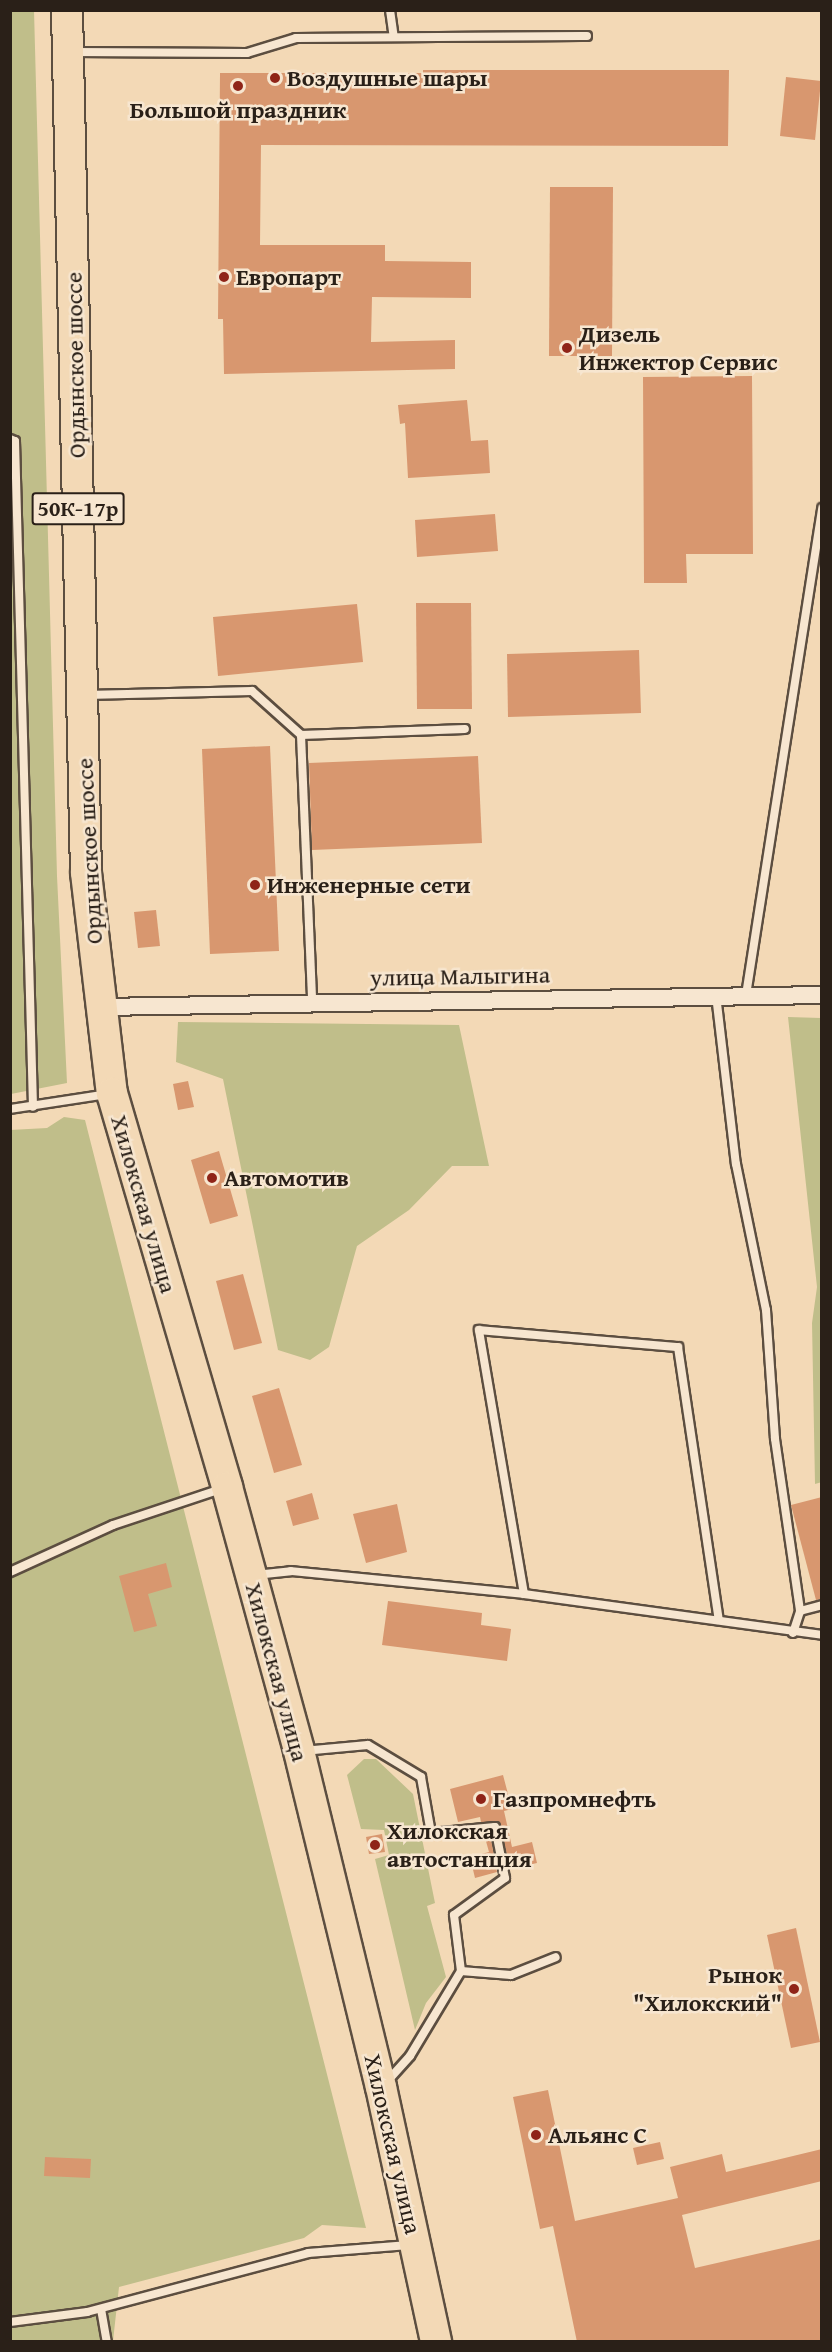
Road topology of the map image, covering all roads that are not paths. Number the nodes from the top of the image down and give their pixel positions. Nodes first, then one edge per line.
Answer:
1 (67, 10) edge
2 (390, 10) edge
3 (587, 36) dead end
4 (394, 37) junction
5 (68, 52) junction
6 (10, 439) edge
7 (822, 508) edge
8 (82, 695) junction
9 (465, 729) dead end
10 (301, 735) junction
11 (716, 995) junction
12 (746, 995) junction
13 (822, 995) edge
14 (312, 1002) junction
15 (100, 1007) junction
16 (112, 1093) junction
17 (33, 1107) junction
18 (10, 1109) edge
19 (227, 1487) junction
20 (10, 1572) edge
21 (252, 1576) junction
22 (524, 1594) junction
23 (822, 1605) edge
24 (800, 1611) junction
25 (719, 1620) junction
26 (794, 1633) junction
27 (822, 1635) edge
28 (299, 1751) junction
29 (555, 1957) dead end
30 (461, 1971) junction
31 (381, 2087) junction
32 (415, 2245) junction
33 (101, 2309) junction
34 (13, 2323) edge
35 (107, 2342) edge
36 (436, 2342) edge

1 - 5 highway, Ордынское шоссе / 50К-17р
2 - 4 lane
3 - 4 lane
4 - 5 lane
5 - 8 highway, Ордынское шоссе / 50К-17р
6 - 17 lane
7 - 12 lane
8 - 10 lane
8 - 15 highway, Ордынское шоссе / 50К-17р
9 - 10 lane
10 - 14 lane
11 - 12 street, улица Малыгина
11 - 14 street, улица Малыгина
11 - 24 lane
12 - 13 street, улица Малыгина
14 - 15 street, улица Малыгина
15 - 16 highway, Хилокская улица
16 - 17 lane
16 - 19 highway, Хилокская улица
17 - 18 lane
19 - 20 lane
19 - 21 highway, Хилокская улица
21 - 22 lane
21 - 28 highway, Хилокская улица
22 - 25 lane
22 - 25 lane
23 - 24 lane
24 - 26 lane
25 - 26 lane
26 - 27 lane
28 - 30 lane
28 - 31 highway, Хилокская улица
29 - 30 lane
30 - 31 lane
31 - 32 highway, Хилокская улица
32 - 33 lane
32 - 36 highway, Хилокская улица
33 - 34 lane
33 - 35 lane

